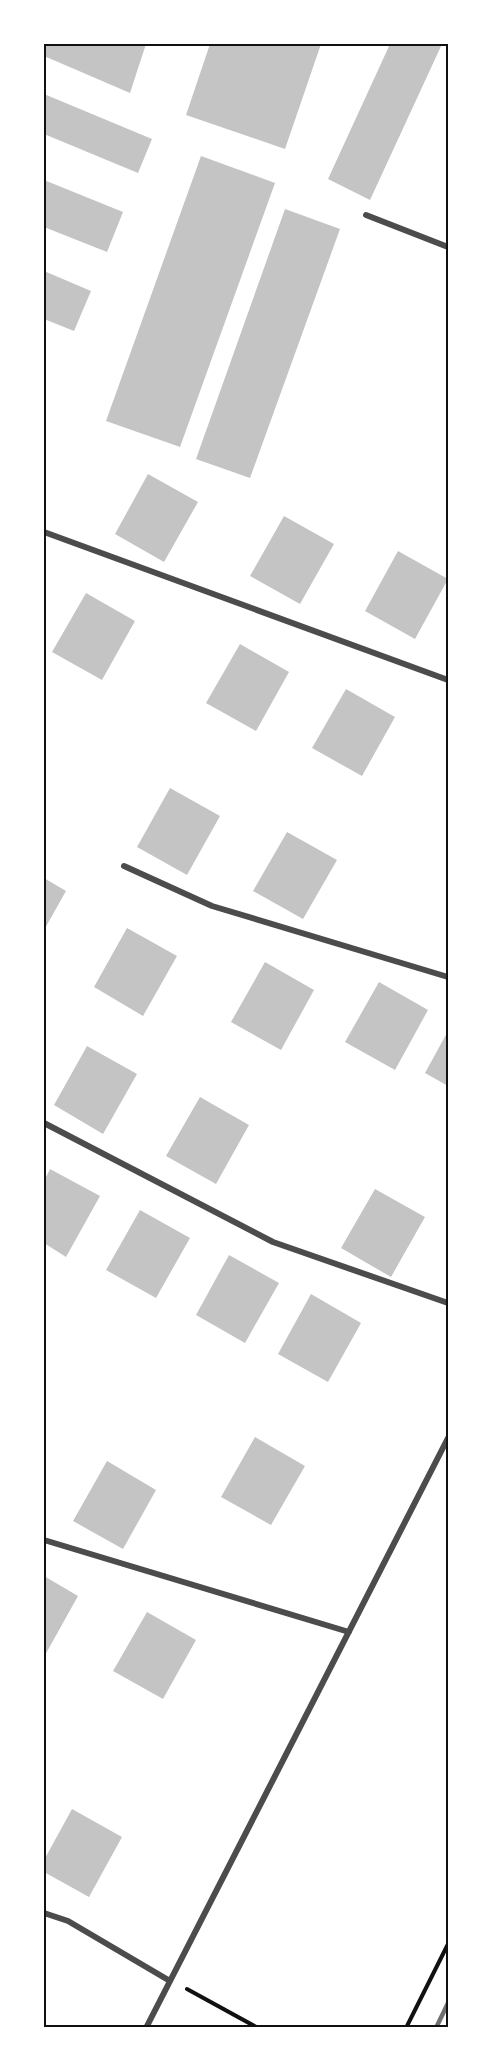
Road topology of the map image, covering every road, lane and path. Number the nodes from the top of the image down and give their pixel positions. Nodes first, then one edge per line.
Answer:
1 (366, 215) dead end
2 (448, 247) edge
3 (44, 532) edge
4 (448, 680) edge
5 (124, 866) dead end
6 (448, 977) edge
7 (44, 1123) edge
8 (448, 1303) edge
9 (448, 1438) edge
10 (44, 1540) edge
11 (349, 1632) junction
12 (44, 1913) edge
13 (448, 1944) edge
14 (170, 1981) junction
15 (146, 2028) edge
16 (258, 2028) edge
17 (406, 2028) edge

1 - 2 street
3 - 4 street
5 - 6 street
7 - 8 street
9 - 11 street
10 - 11 street
11 - 14 street
12 - 14 street
13 - 17 path
14 - 15 street
14 - 16 path

